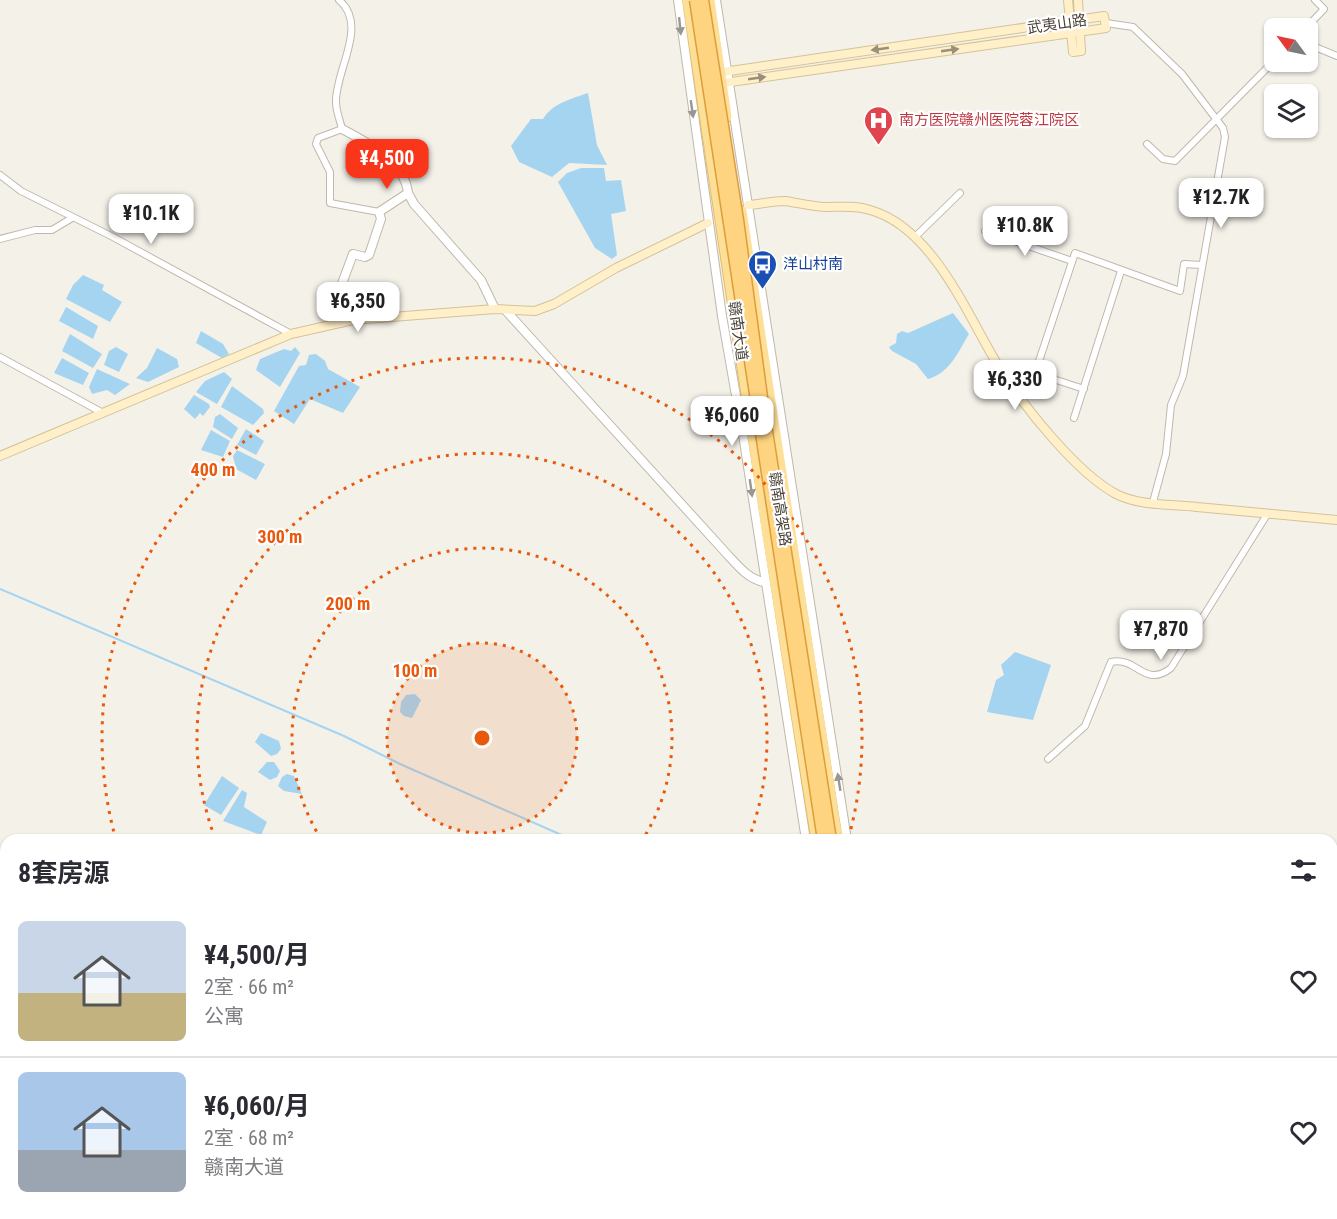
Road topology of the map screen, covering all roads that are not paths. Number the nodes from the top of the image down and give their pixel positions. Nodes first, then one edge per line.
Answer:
1 (339, 0) edge
2 (678, 0) edge
3 (687, 0) edge
4 (695, 0) edge
5 (702, 0) edge
6 (710, 0) edge
7 (716, 0) edge
8 (1068, 0) edge
9 (1078, 0) edge
10 (1315, 0) edge
11 (1315, 18) edge
12 (1079, 20) junction
13 (1069, 22) junction
14 (1106, 23) junction
15 (1080, 31) junction
16 (1069, 32) junction
17 (1318, 48) edge
18 (1337, 56) edge
19 (1264, 71) edge
20 (724, 72) junction
21 (698, 76) junction
22 (725, 83) junction
23 (699, 86) junction
24 (1216, 121) junction
25 (342, 129) junction
26 (730, 141) junction
27 (1146, 144) dead end
28 (708, 146) junction
29 (0, 175) edge
30 (408, 193) junction
31 (960, 193) dead end
32 (744, 204) junction
33 (720, 207) junction
34 (379, 212) junction
35 (72, 218) junction
36 (708, 223) junction
37 (985, 231) dead end
38 (915, 237) junction
39 (0, 239) edge
40 (1072, 261) junction
41 (1202, 265) junction
42 (1121, 271) junction
43 (495, 309) junction
44 (507, 312) junction
45 (353, 320) junction
46 (291, 334) junction
47 (0, 357) edge
48 (1084, 389) junction
49 (103, 413) junction
50 (1074, 418) dead end
51 (0, 456) edge
52 (781, 462) junction
53 (758, 466) junction
54 (1153, 502) junction
55 (1268, 513) junction
56 (1337, 520) edge
57 (791, 530) junction
58 (767, 535) junction
59 (764, 582) junction
60 (1048, 759) dead end
61 (805, 834) edge
62 (815, 834) edge
63 (822, 834) edge
64 (830, 834) edge
65 (837, 834) edge
66 (846, 834) edge

1 - 25 street
2 -> 36 street
3 - 21 main road, 赣南大道
4 - 63 highway, 赣南高架路, bridge
5 - 64 highway, 赣南高架路, bridge
6 - 20 main road, 赣南大道
7 - 20 street
8 - 13 main road
9 - 12 main road
10 - 11 street
12 - 13 main road, 武夷山路
12 - 14 main road, 武夷山路
12 - 15 main road
13 - 16 main road
13 -> 20 main road, 武夷山路
14 - 15 main road, 武夷山路
14 - 24 street
15 - 16 main road, 武夷山路
15 - 16 main road
22 -> 16 main road, 武夷山路
17 - 18 street
19 - 24 street
20 - 21 main road, 武夷山路
20 - 22 main road, 赣南大道
21 - 23 main road, 赣南大道
22 - 23 main road, 武夷山路
22 - 26 main road, 赣南大道
22 - 32 street
23 - 28 main road, 赣南大道
24 - 27 street
24 - 41 street
25 - 30 street
25 - 34 street
26 - 28 main road
26 - 32 main road, 赣南大道
28 - 33 main road, 赣南大道
29 - 35 street
30 - 34 street
30 - 43 street
31 - 38 street
32 - 33 main road
32 - 38 main road
32 - 52 main road, 赣南大道
66 -> 32 street
33 - 53 main road, 赣南大道
34 - 45 street
35 - 39 street
35 - 46 street
36 - 44 main road
36 -> 59 street
37 - 40 street
38 - 54 main road
40 - 42 street
40 - 48 street
41 - 42 street
41 - 54 street
42 - 48 street
43 - 44 main road
43 - 45 main road
44 - 59 street
45 - 46 main road
46 - 49 main road
47 - 49 street
48 - 50 street
49 - 51 main road
52 - 53 main road
52 - 57 main road, 赣南大道
53 - 58 main road, 赣南大道
54 - 55 main road
55 - 56 main road
55 - 60 street
57 - 58 main road
57 - 65 main road, 赣南大道
58 - 62 main road, 赣南大道
59 - 61 street

